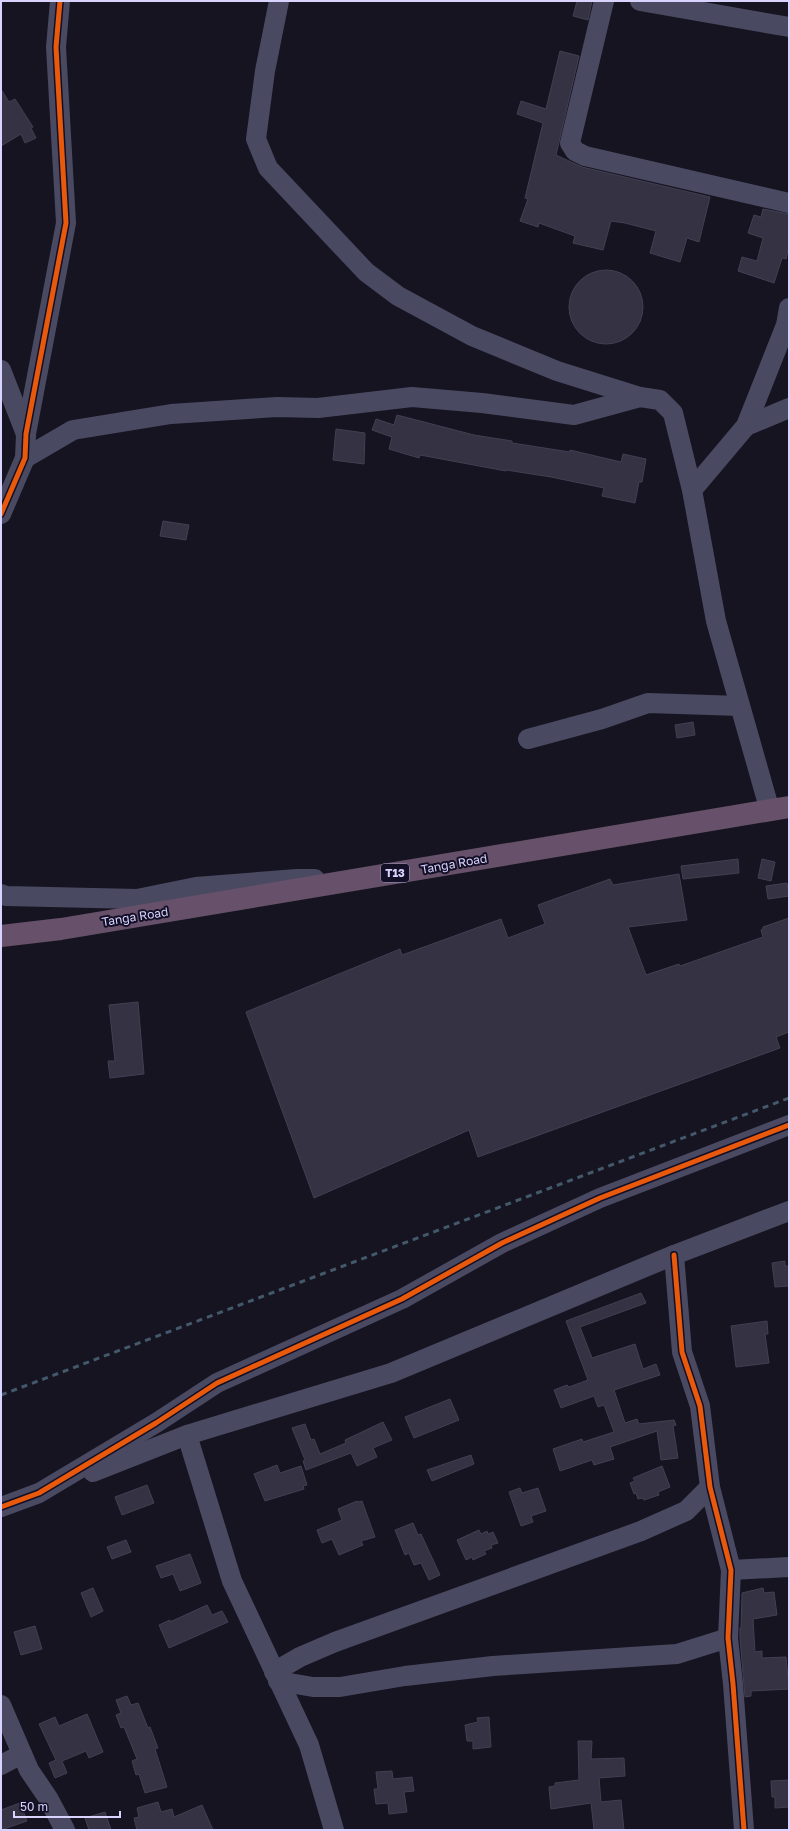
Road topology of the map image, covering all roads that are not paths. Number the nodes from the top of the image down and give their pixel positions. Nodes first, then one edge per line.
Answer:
1 (60, 1) edge
2 (279, 1) edge
3 (604, 1) edge
4 (640, 1) edge
5 (789, 27) edge
6 (789, 203) edge
7 (789, 308) edge
8 (1, 370) edge
9 (640, 397) junction
10 (789, 408) edge
11 (746, 426) junction
12 (26, 434) junction
13 (25, 458) junction
14 (692, 490) junction
15 (1, 514) edge
16 (740, 706) junction
17 (528, 739) dead end
18 (779, 809) edge
19 (361, 879) junction
20 (1, 894) edge
21 (1, 936) edge
22 (789, 1125) edge
23 (789, 1211) edge
24 (674, 1255) junction
25 (187, 1435) junction
26 (710, 1487) junction
27 (39, 1493) junction
28 (1, 1508) edge
29 (789, 1567) edge
30 (731, 1570) junction
31 (728, 1638) junction
32 (276, 1676) junction
33 (1, 1705) edge
34 (22, 1754) junction
35 (1, 1765) edge
36 (66, 1830) edge
37 (334, 1830) edge
38 (744, 1830) edge

1 - 12 street
2 - 9 street
3 - 6 street
4 - 5 street
7 - 11 street
8 - 12 street
9 - 13 street
9 - 14 street
10 - 11 street
11 - 14 street
12 - 13 street
13 - 15 street
14 - 16 street
16 - 17 street
16 - 18 street
18 - 19 highway, Tanga Road / T13
19 - 20 street
19 - 21 highway, Tanga Road / T13
22 - 27 street
23 - 24 street
24 - 25 street
24 - 26 street
25 - 27 street
25 - 32 street
26 - 30 street
26 - 32 street
27 - 28 street
29 - 30 street
30 - 31 street
31 - 32 street
31 - 38 street
32 - 37 street
33 - 34 street
34 - 35 street
34 - 36 street

